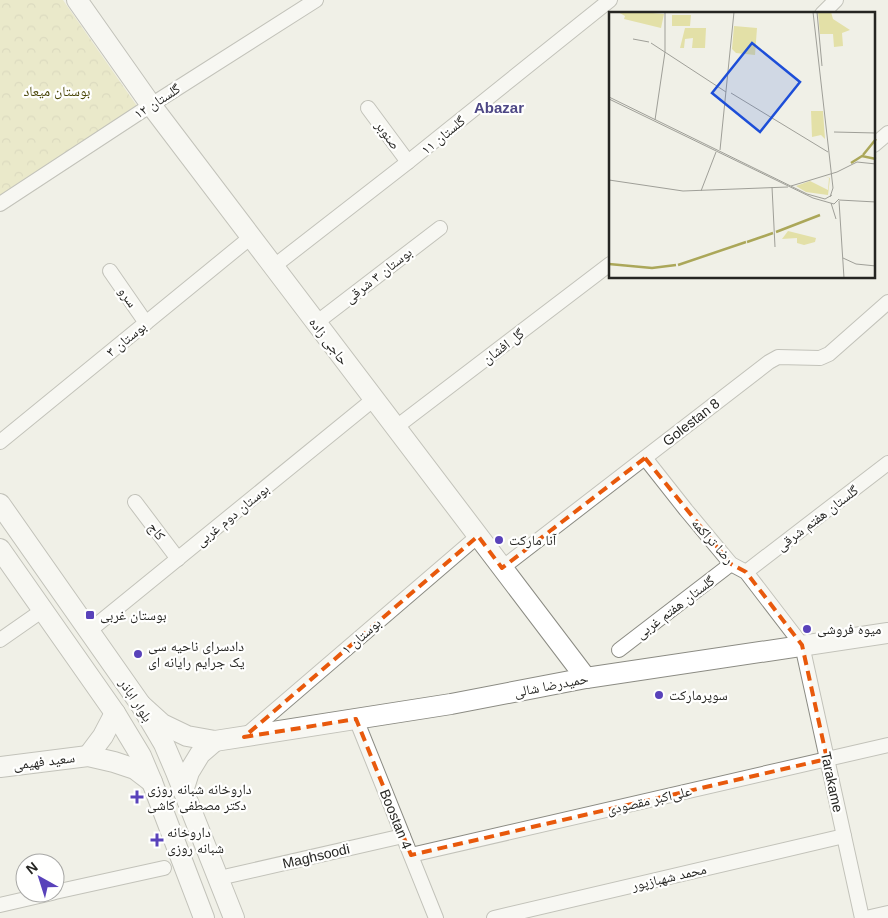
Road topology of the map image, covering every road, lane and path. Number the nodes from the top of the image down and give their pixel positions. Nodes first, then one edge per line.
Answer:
1 (78, 0) edge
2 (610, 0) edge
3 (836, 0) edge
4 (310, 2) edge
5 (824, 12) edge
6 (151, 105) junction
7 (368, 108) dead end
8 (888, 133) edge
9 (876, 143) edge
10 (408, 162) junction
11 (0, 204) edge
12 (440, 228) dead end
13 (251, 238) junction
14 (609, 265) edge
15 (273, 267) junction
16 (110, 271) dead end
17 (888, 302) edge
18 (146, 322) junction
19 (316, 323) junction
20 (374, 399) junction
21 (395, 428) junction
22 (0, 442) edge
23 (645, 458) junction
24 (888, 464) edge
25 (136, 502) dead end
26 (0, 504) edge
27 (478, 536) junction
28 (0, 549) edge
29 (178, 559) junction
30 (731, 564) junction
31 (502, 568) junction
32 (746, 572) junction
33 (43, 610) junction
34 (89, 631) junction
35 (888, 633) edge
36 (0, 640) edge
37 (802, 645) junction
38 (619, 650) dead end
39 (586, 678) junction
40 (141, 706) junction
41 (115, 713) junction
42 (356, 719) junction
43 (244, 737) junction
44 (215, 741) junction
45 (888, 744) edge
46 (88, 756) junction
47 (827, 759) junction
48 (0, 767) edge
49 (152, 782) junction
50 (183, 791) junction
51 (403, 836) junction
52 (844, 836) junction
53 (410, 855) junction
54 (164, 868) dead end
55 (228, 876) dead end
56 (65, 890) edge
57 (15, 902) edge
58 (0, 905) edge
59 (888, 913) edge
60 (204, 918) edge
61 (234, 918) edge
62 (436, 918) edge
63 (494, 918) edge
64 (862, 918) edge
65 (866, 918) edge

1 - 6 main road, حاجی زاده
2 - 10 street, گلستان ۱۱
3 - 5 street
4 - 6 street, گلستان ۱۲
6 - 11 street, گلستان ۱۲
6 - 13 main road, حاجی زاده
7 - 10 street, صنوبر
8 - 9 street
10 - 15 street, گلستان ۱۱
12 - 19 street, بوستان ۳ شرقی
13 - 15 main road, حاجی زاده
13 - 18 street, بوستان ۳
14 - 21 street, گل افشان
15 - 19 main road, حاجی زاده
16 - 18 street, سرو
17 - 23 street, Golestan 8
18 - 22 street, بوستان ۳
19 - 20 main road, حاجی زاده
20 - 21 main road, حاجی زاده
20 - 29 street, بوستان دوم غربی
21 - 27 main road, حاجی زاده
23 - 30 street, رضا تراکمه
23 - 31 street, Golestan 8
24 - 32 street, گلستان هفتم شرقی
25 - 29 street, کاج
26 - 34 main road, بلوار اباذر
27 - 31 main road, حاجی زاده
27 - 43 street, بوستان ۱
28 - 33 main road, بلوار اباذر
29 - 34 street, بوستان دوم غربی
30 - 32 street, رضا تراکمه
30 - 38 street, گلستان هفتم غربی
31 - 39 main road, حاجی زاده
32 - 37 street, رضا تراکمه
33 - 36 street
33 - 41 main road, بلوار اباذر
34 - 40 main road, بلوار اباذر
35 - 37 main road, حمیدرضا شالی
37 - 39 main road, حمیدرضا شالی
37 - 47 street, Tarakame
39 - 42 main road, حمیدرضا شالی
40 - 44 main road, حمیدرضا شالی
40 - 50 main road, بلوار اباذر
41 - 46 main road
41 - 49 main road, بلوار اباذر
42 - 43 main road, حمیدرضا شالی
42 - 51 street, Boostan 4
43 - 44 main road, حمیدرضا شالی
44 - 50 main road
45 - 47 street, علی‌اکبر مقصودی
46 - 48 main road, سعید فهیمی
46 - 49 main road
47 - 52 street, Tarakame
47 - 53 street, علی‌اکبر مقصودی
49 - 60 main road, بلوار اباذر
50 - 61 main road, بلوار اباذر
51 - 53 street, Boostan 4
51 - 55 street, Maghsoodi
52 - 63 street, محمد شهبازپور
52 - 64 street, Tarakame
53 - 62 street, Boostan 4
54 - 56 street
57 - 58 street
59 - 65 street

